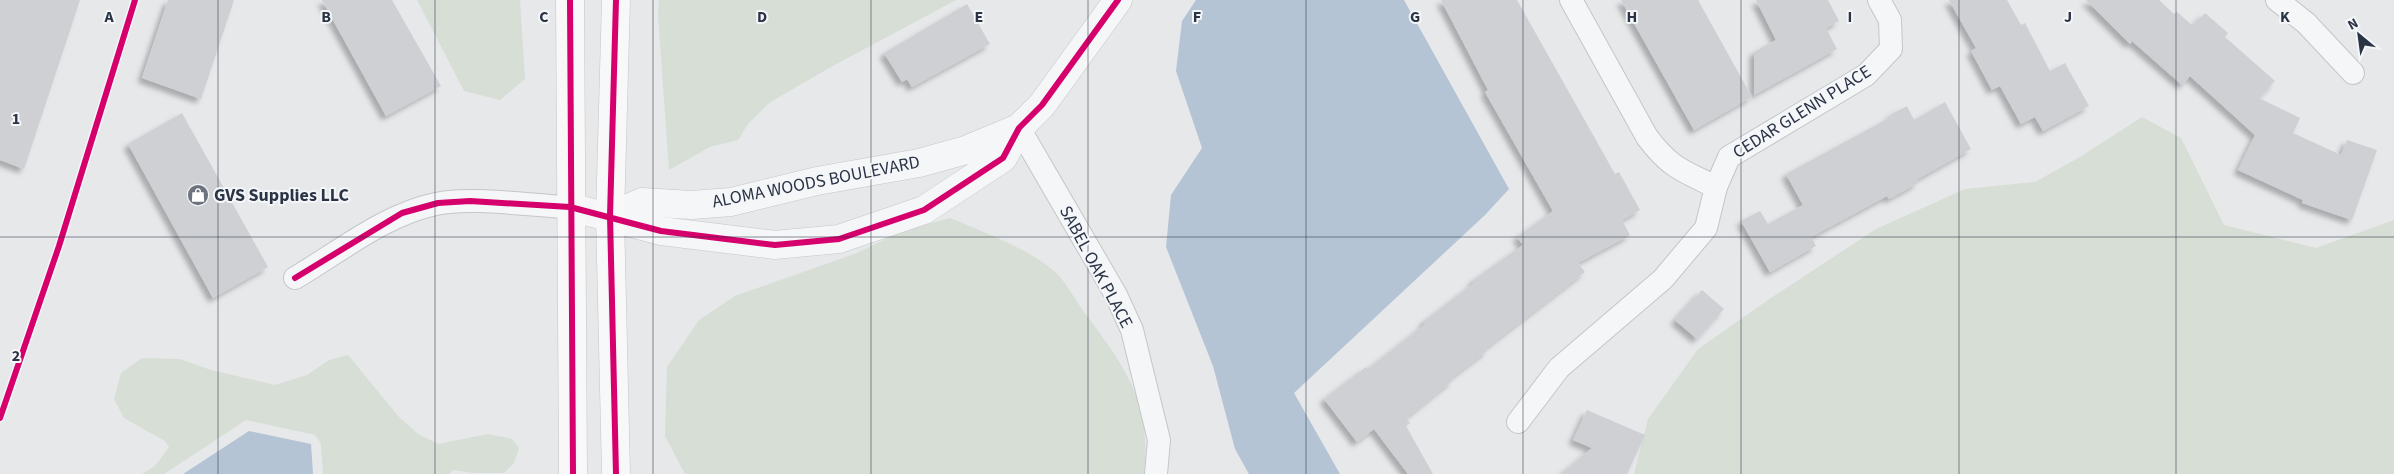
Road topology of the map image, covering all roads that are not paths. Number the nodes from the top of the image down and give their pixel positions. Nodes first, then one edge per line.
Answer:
1 (570, 0) edge
2 (616, 0) edge
3 (1118, 0) edge
4 (1571, 0) edge
5 (1879, 0) edge
6 (2278, 0) edge
7 (2352, 72) dead end
8 (1019, 128) junction
9 (1716, 187) junction
10 (570, 207) junction
11 (610, 216) junction
12 (295, 278) dead end
13 (1518, 422) dead end
14 (573, 474) edge
15 (616, 474) edge
16 (1156, 474) edge

1 - 10 main road
2 - 11 main road
3 - 8 street, ALOMA WOODS BOULEVARD
4 - 9 street
5 - 9 street, CEDAR GLENN PLACE
6 - 7 street
8 - 11 street, ALOMA WOODS BOULEVARD
8 - 11 street, ALOMA WOODS BOULEVARD
8 - 16 street, SABEL OAK PLACE
9 - 13 street, CEDAR GLENN PLACE
10 - 11 street, ALOMA WOODS BOULEVARD
10 - 12 street
10 - 14 main road
11 - 15 main road

